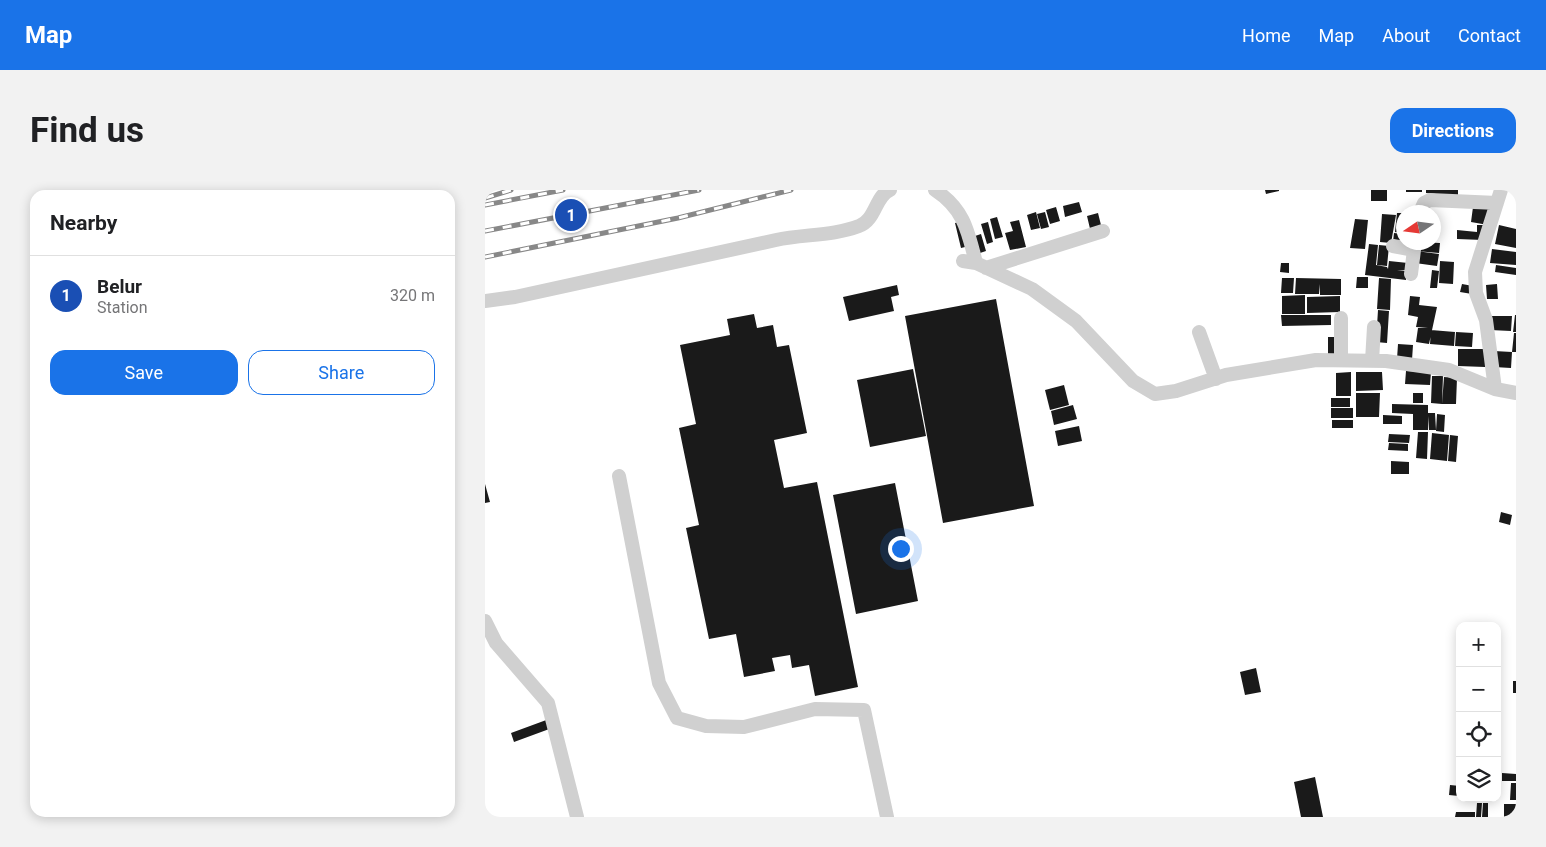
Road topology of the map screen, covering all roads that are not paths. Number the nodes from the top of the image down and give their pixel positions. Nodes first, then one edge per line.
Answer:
1 (890, 190) edge
2 (935, 190) edge
3 (1499, 196) edge
4 (1423, 205) edge
5 (1103, 231) dead end
6 (1414, 250) edge
7 (975, 264) junction
8 (1411, 274) dead end
9 (485, 301) edge
10 (1341, 318) dead end
11 (1374, 327) dead end
12 (1199, 332) dead end
13 (1341, 360) junction
14 (1372, 361) junction
15 (1216, 378) junction
16 (1495, 390) junction
17 (1516, 392) edge
18 (619, 476) dead end
19 (485, 623) edge
20 (577, 817) edge
21 (887, 817) edge

1 - 9 street
2 - 7 street
3 - 4 street
3 - 16 street
5 - 7 street
6 - 8 street
7 - 15 street
10 - 13 street
11 - 14 street
12 - 15 street
13 - 14 street
13 - 15 street
14 - 16 street
16 - 17 street
18 - 21 street
19 - 20 street

